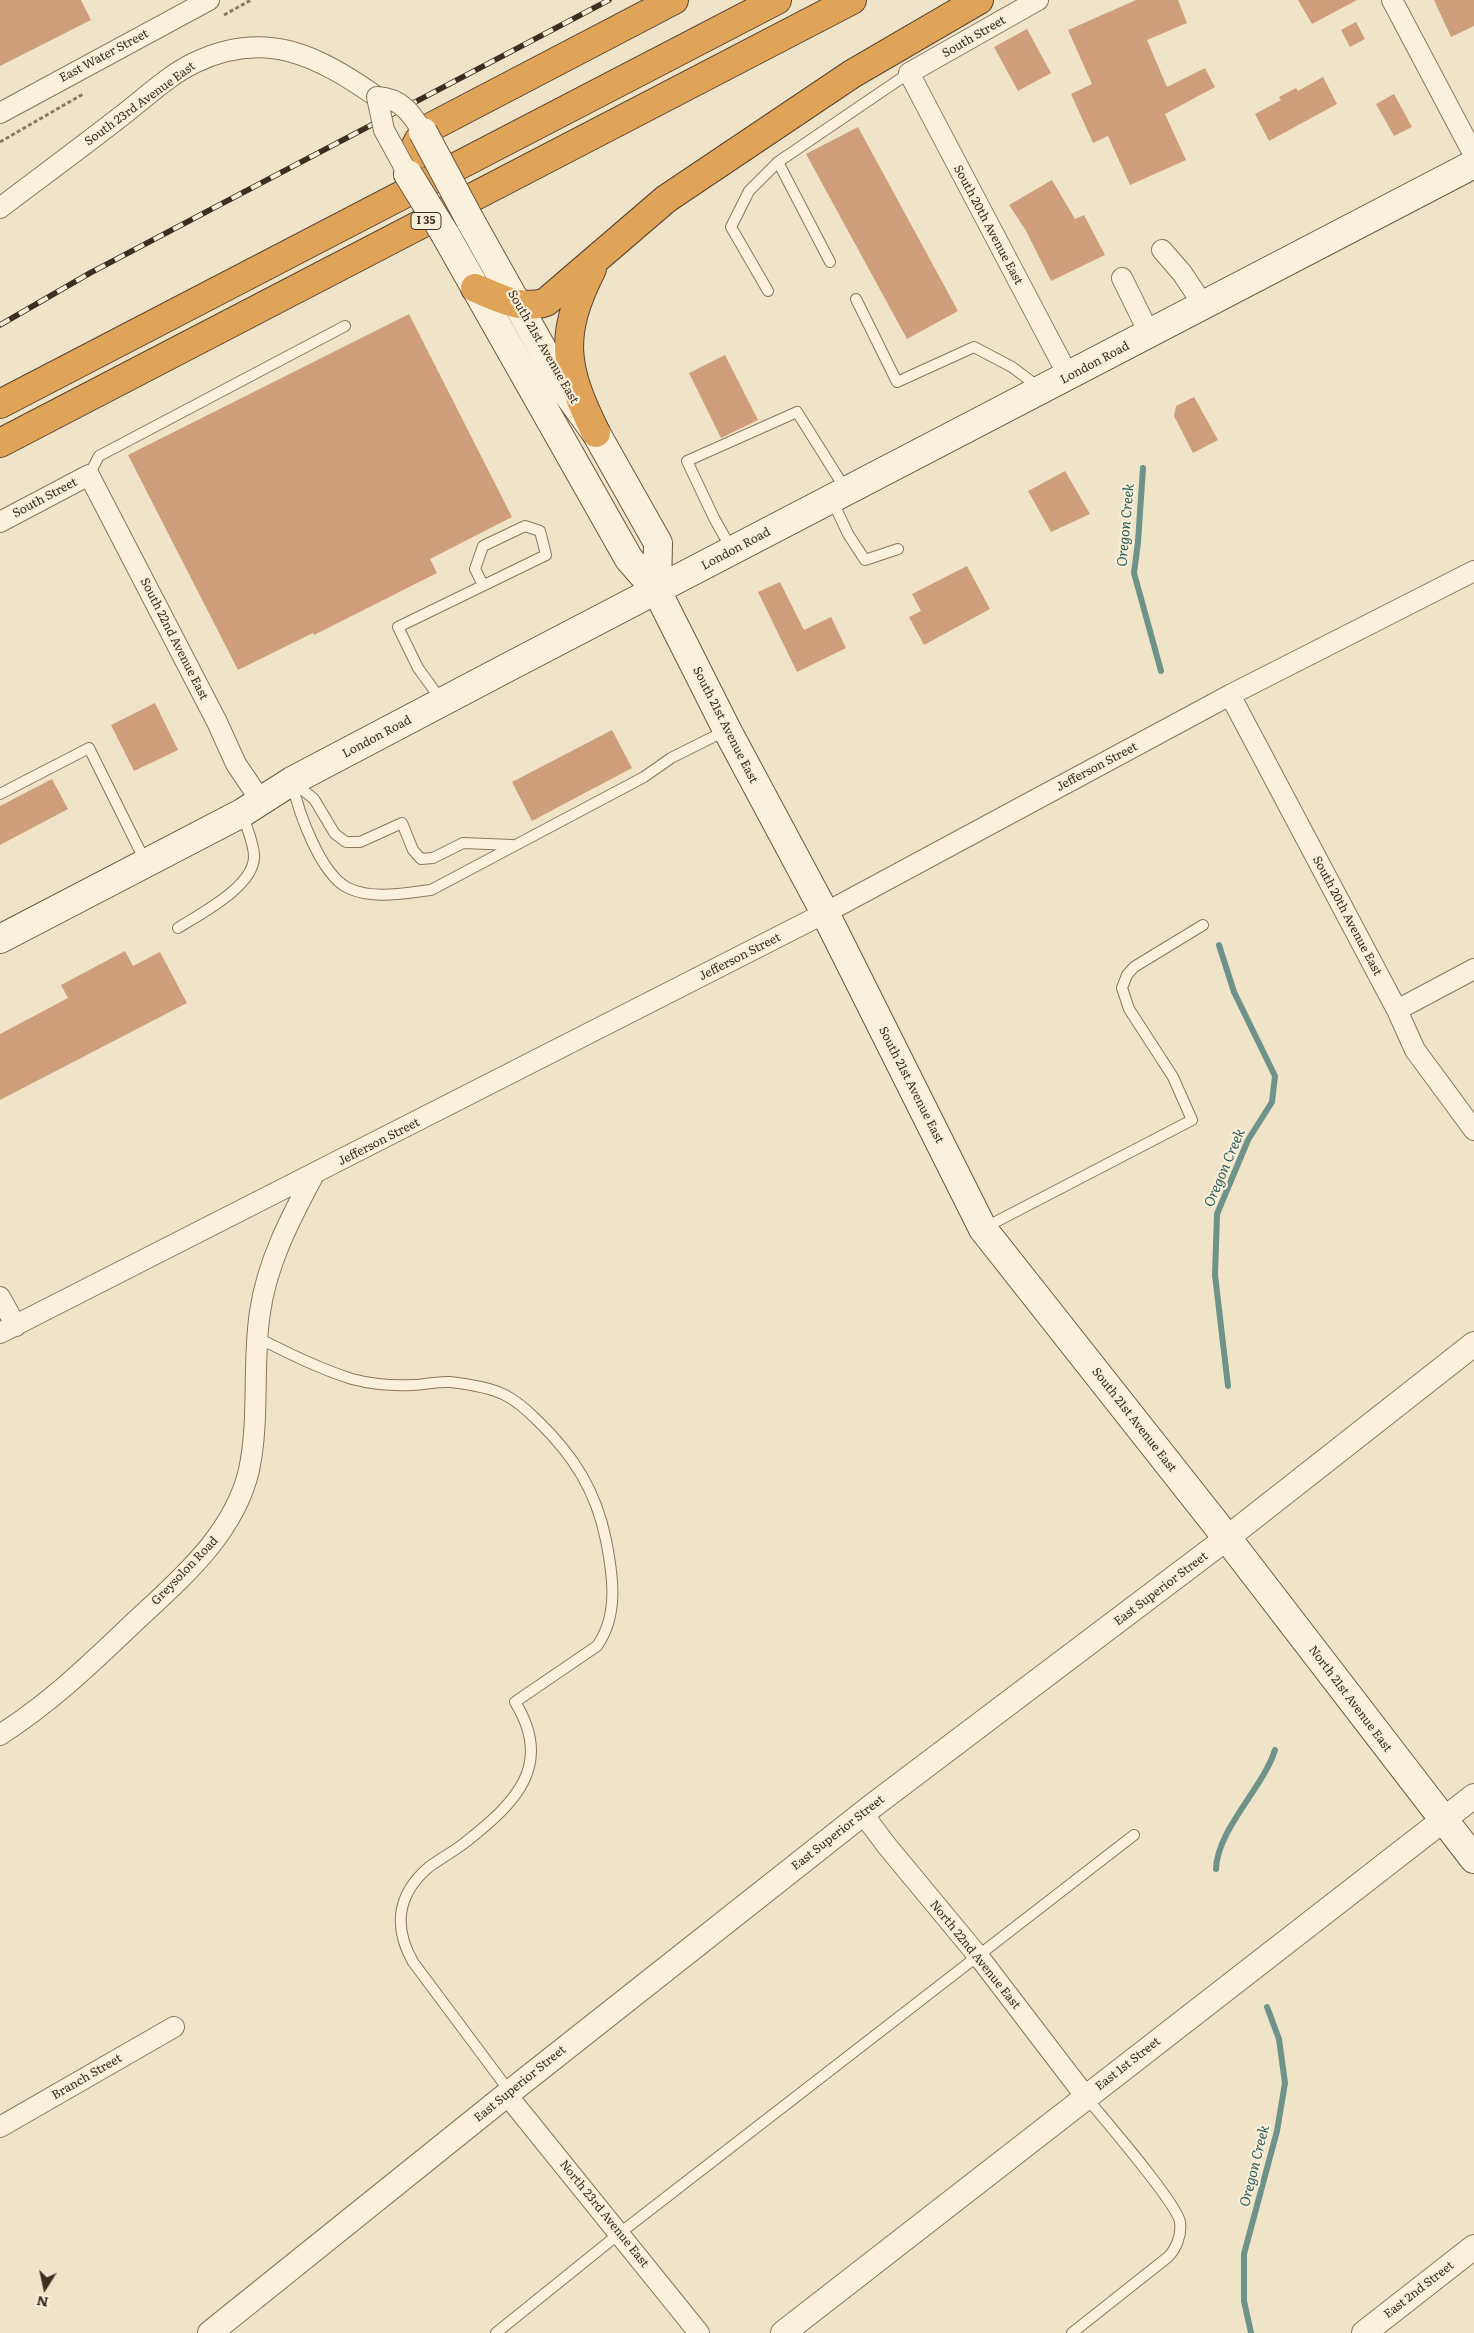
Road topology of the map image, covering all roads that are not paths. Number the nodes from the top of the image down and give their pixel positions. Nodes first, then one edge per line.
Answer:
1 (209, 0) edge
2 (674, 0) edge
3 (777, 0) edge
4 (852, 0) edge
5 (979, 0) edge
6 (1038, 0) edge
7 (1392, 0) edge
8 (909, 73) junction
9 (377, 97) junction
10 (0, 113) edge
11 (423, 132) junction
12 (1474, 155) edge
13 (778, 162) junction
14 (1474, 164) edge
15 (408, 174) junction
16 (0, 208) edge
17 (1162, 250) dead end
18 (601, 254) junction
19 (830, 262) dead end
20 (1122, 278) dead end
21 (475, 288) junction
22 (768, 291) dead end
23 (856, 299) dead end
24 (518, 304) junction
25 (1204, 306) junction
26 (345, 326) dead end
27 (1150, 335) junction
28 (1069, 377) junction
29 (1043, 390) junction
30 (0, 404) edge
31 (596, 433) junction
32 (0, 443) edge
33 (89, 475) junction
34 (839, 495) junction
35 (0, 522) edge
36 (898, 549) dead end
37 (733, 551) junction
38 (1474, 571) edge
39 (483, 586) junction
40 (656, 591) junction
41 (1230, 695) junction
42 (442, 702) junction
43 (727, 730) junction
44 (292, 781) junction
45 (0, 794) edge
46 (252, 807) junction
47 (514, 845) junction
48 (146, 864) junction
49 (825, 913) junction
50 (1203, 925) dead end
51 (178, 928) dead end
52 (0, 939) edge
53 (1474, 969) edge
54 (1397, 1010) junction
55 (1474, 1130) edge
56 (313, 1176) junction
57 (983, 1228) junction
58 (0, 1297) edge
59 (8, 1329) edge
60 (258, 1338) junction
61 (1474, 1344) edge
62 (1228, 1538) junction
63 (0, 1735) edge
64 (1474, 1796) edge
65 (863, 1814) junction
66 (1443, 1820) junction
67 (1134, 1835) dead end
68 (1474, 1859) edge
69 (979, 1956) junction
70 (174, 2027) dead end
71 (509, 2093) junction
72 (1086, 2098) junction
73 (0, 2127) edge
74 (620, 2232) junction
75 (1474, 2246) edge
76 (210, 2333) edge
77 (496, 2333) edge
78 (699, 2333) edge
79 (783, 2333) edge
80 (1072, 2333) edge
81 (1364, 2333) edge

1 - 10 street, East Water Street
2 - 11 highway
3 - 30 highway
4 - 32 highway, I 35
5 - 18 highway
6 - 8 street, South Street
7 - 12 street
8 - 13 lane
8 - 28 street, South 20th Avenue East
9 - 11 street, South 23rd Avenue East, bridge
9 - 15 street, bridge
9 - 16 street, South 23rd Avenue East
11 - 15 highway
11 - 24 main road, South 21st Avenue East, bridge
13 - 19 lane
13 - 22 lane
14 - 25 main road, London Road
15 - 21 main road, South 21st Avenue East, bridge
17 - 25 street
18 - 24 highway
18 - 31 highway
20 - 27 street
21 - 24 highway
21 - 40 main road, South 21st Avenue East
23 - 29 lane
24 - 31 main road, South 21st Avenue East
25 - 27 main road, London Road
26 - 33 lane
27 - 28 main road, London Road
28 - 29 main road, London Road
29 - 34 main road, London Road
31 - 40 main road, South 21st Avenue East
33 - 35 street, South Street
33 - 46 street, South 22nd Avenue East
34 - 36 lane
34 - 37 main road, London Road
34 - 37 lane
37 - 40 main road, London Road
38 - 41 street, Jefferson Street
39 - 39 lane
39 - 42 lane
40 - 42 main road, London Road
40 - 43 main road, South 21st Avenue East
41 - 49 street, Jefferson Street
41 - 54 street, South 20th Avenue East
42 - 44 main road, London Road
43 - 47 lane
43 - 49 main road, South 21st Avenue East
44 - 46 main road, London Road
44 - 47 lane
44 - 47 lane
45 - 48 lane
46 - 48 main road, London Road
46 - 51 lane
48 - 52 main road, London Road
49 - 56 street, Jefferson Street
49 - 57 main road, South 21st Avenue East
50 - 57 lane
53 - 54 street
54 - 55 street, South 20th Avenue East
56 - 59 street, Jefferson Street
56 - 60 street, Greysolon Road
57 - 62 main road, South 21st Avenue East
58 - 59 street
60 - 63 street, Greysolon Road
60 - 71 lane
61 - 62 street, East Superior Street
62 - 65 street, East Superior Street
62 - 66 main road, North 21st Avenue East
64 - 66 street, East 1st Street
65 - 69 street, North 22nd Avenue East
65 - 71 street, East Superior Street
66 - 68 main road, North 21st Avenue East
66 - 72 street, East 1st Street
67 - 69 lane
69 - 72 street, North 22nd Avenue East
69 - 74 lane
70 - 73 street, Branch Street
71 - 74 street, North 23rd Avenue East
71 - 76 street, East Superior Street
72 - 79 street, East 1st Street
72 - 80 lane
74 - 77 lane
74 - 78 street, North 23rd Avenue East
75 - 81 street, East 2nd Street

